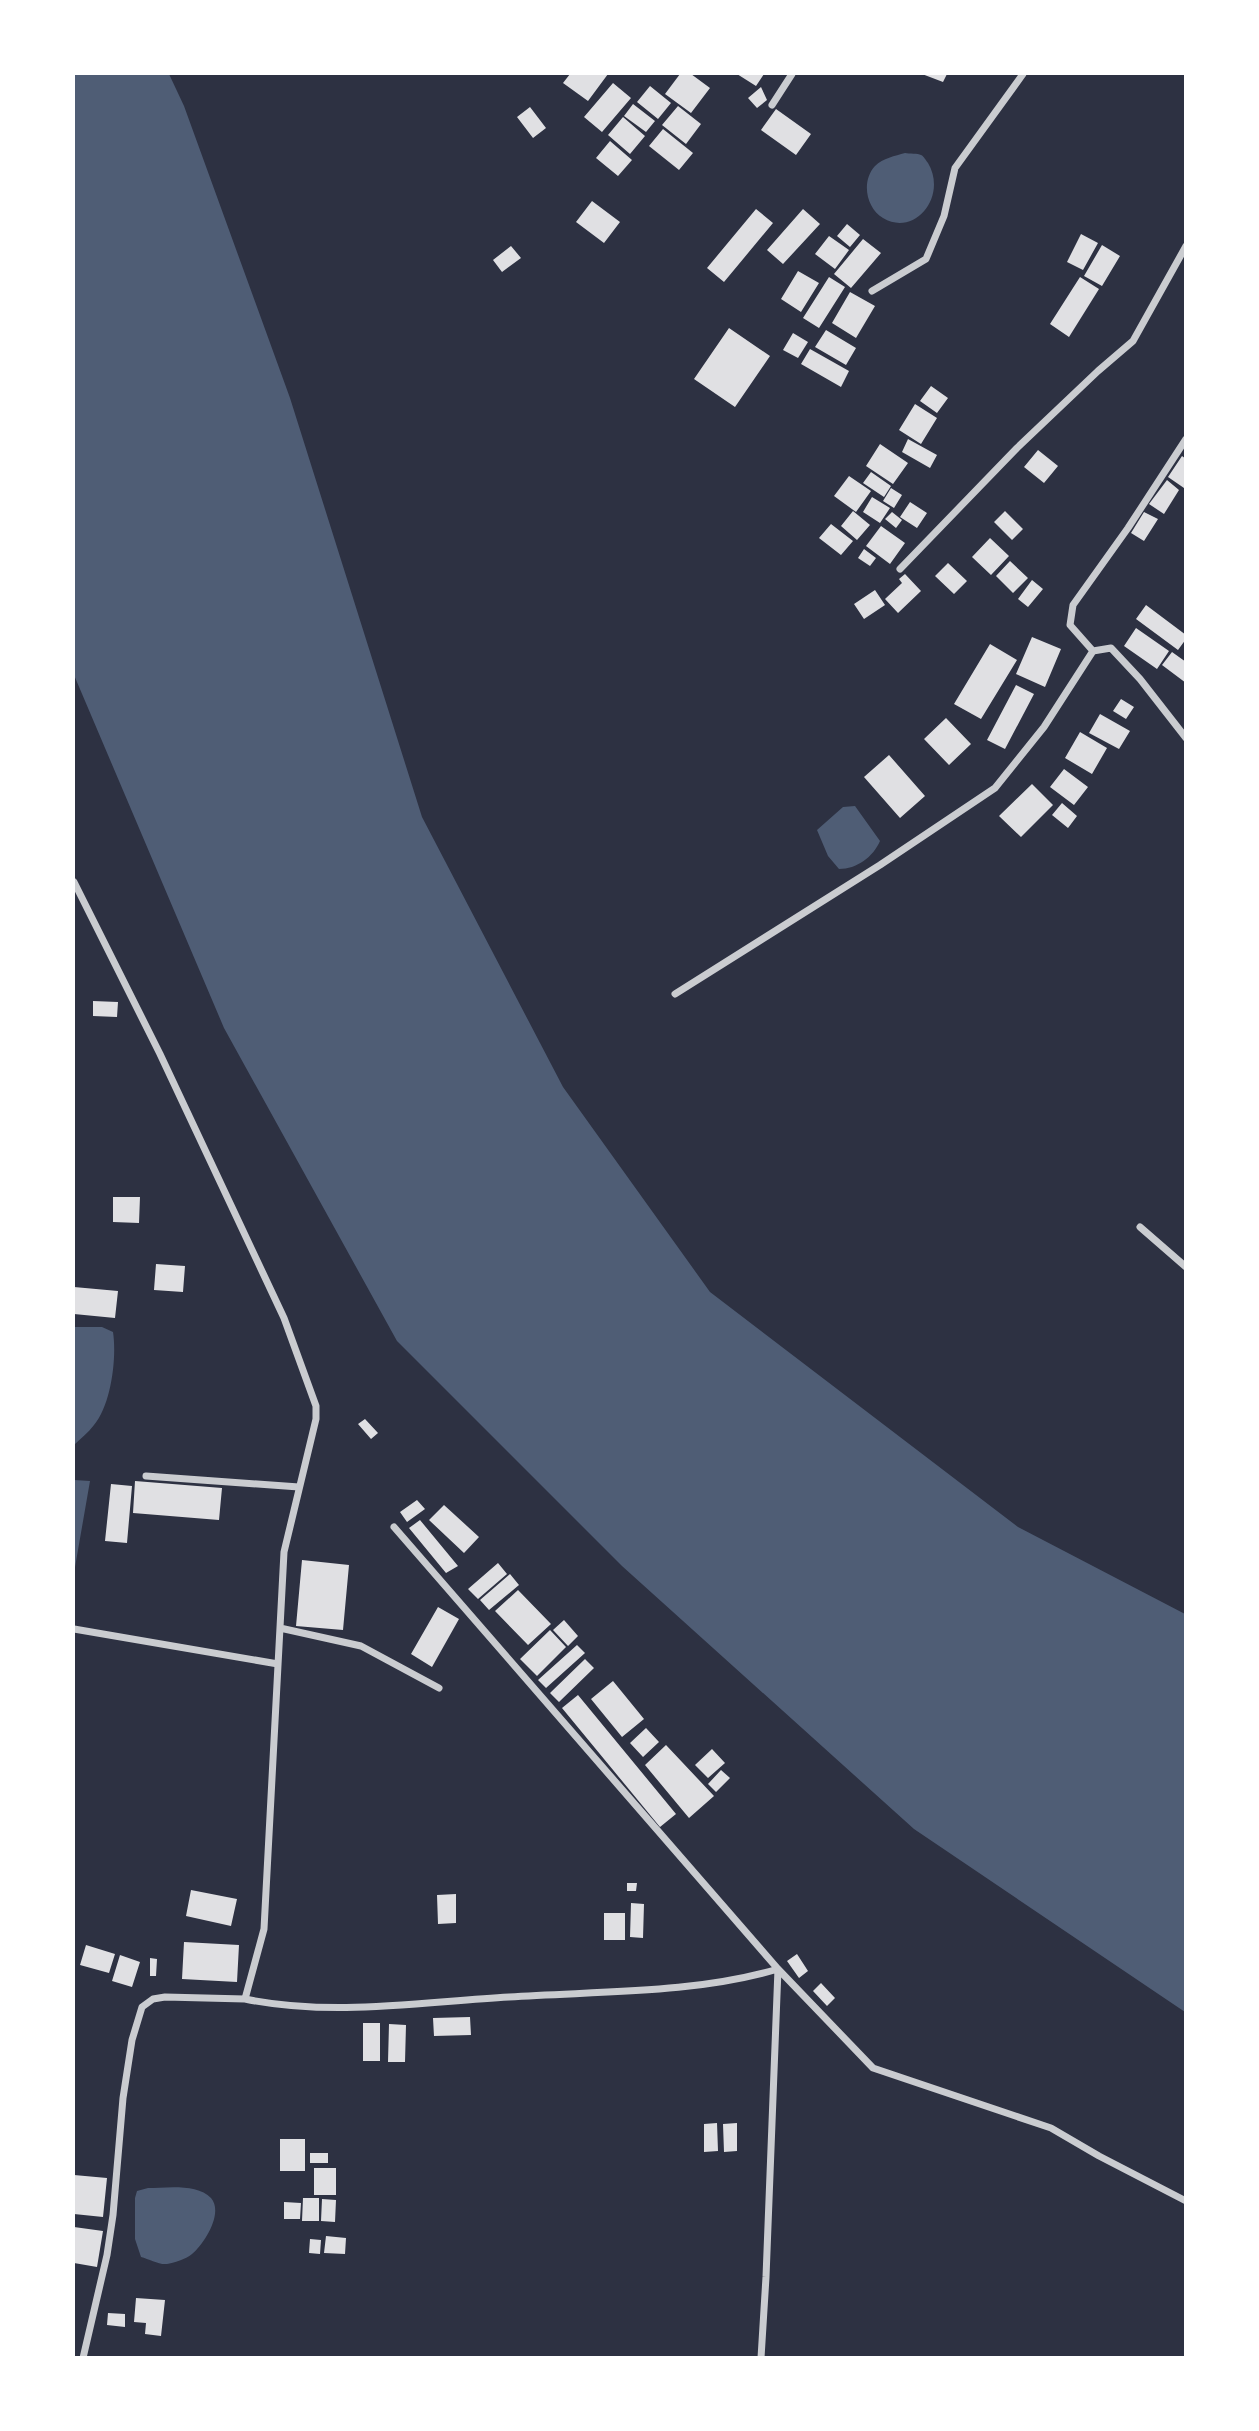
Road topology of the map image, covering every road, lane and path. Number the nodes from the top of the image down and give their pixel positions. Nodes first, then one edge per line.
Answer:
1 (792, 74) edge
2 (1023, 74) edge
3 (772, 105) dead end
4 (1185, 246) edge
5 (872, 291) dead end
6 (1185, 439) edge
7 (900, 569) dead end
8 (1093, 651) junction
9 (1185, 738) edge
10 (74, 882) edge
11 (675, 994) dead end
12 (1140, 1227) dead end
13 (1185, 1267) edge
14 (146, 1476) dead end
15 (299, 1487) junction
16 (394, 1527) dead end
17 (280, 1628) junction
18 (74, 1629) edge
19 (278, 1664) junction
20 (439, 1688) dead end
21 (778, 1969) junction
22 (245, 1999) junction
23 (1185, 2201) edge
24 (83, 2357) edge
25 (761, 2357) edge

1 - 3 street
2 - 5 street
4 - 7 street
6 - 8 street
8 - 9 street
8 - 11 street
10 - 15 street
12 - 13 street
14 - 15 street
15 - 17 street
16 - 21 street
17 - 19 street
17 - 20 street
18 - 19 street
19 - 22 street
21 - 22 street
21 - 23 street
21 - 25 street
22 - 24 street

